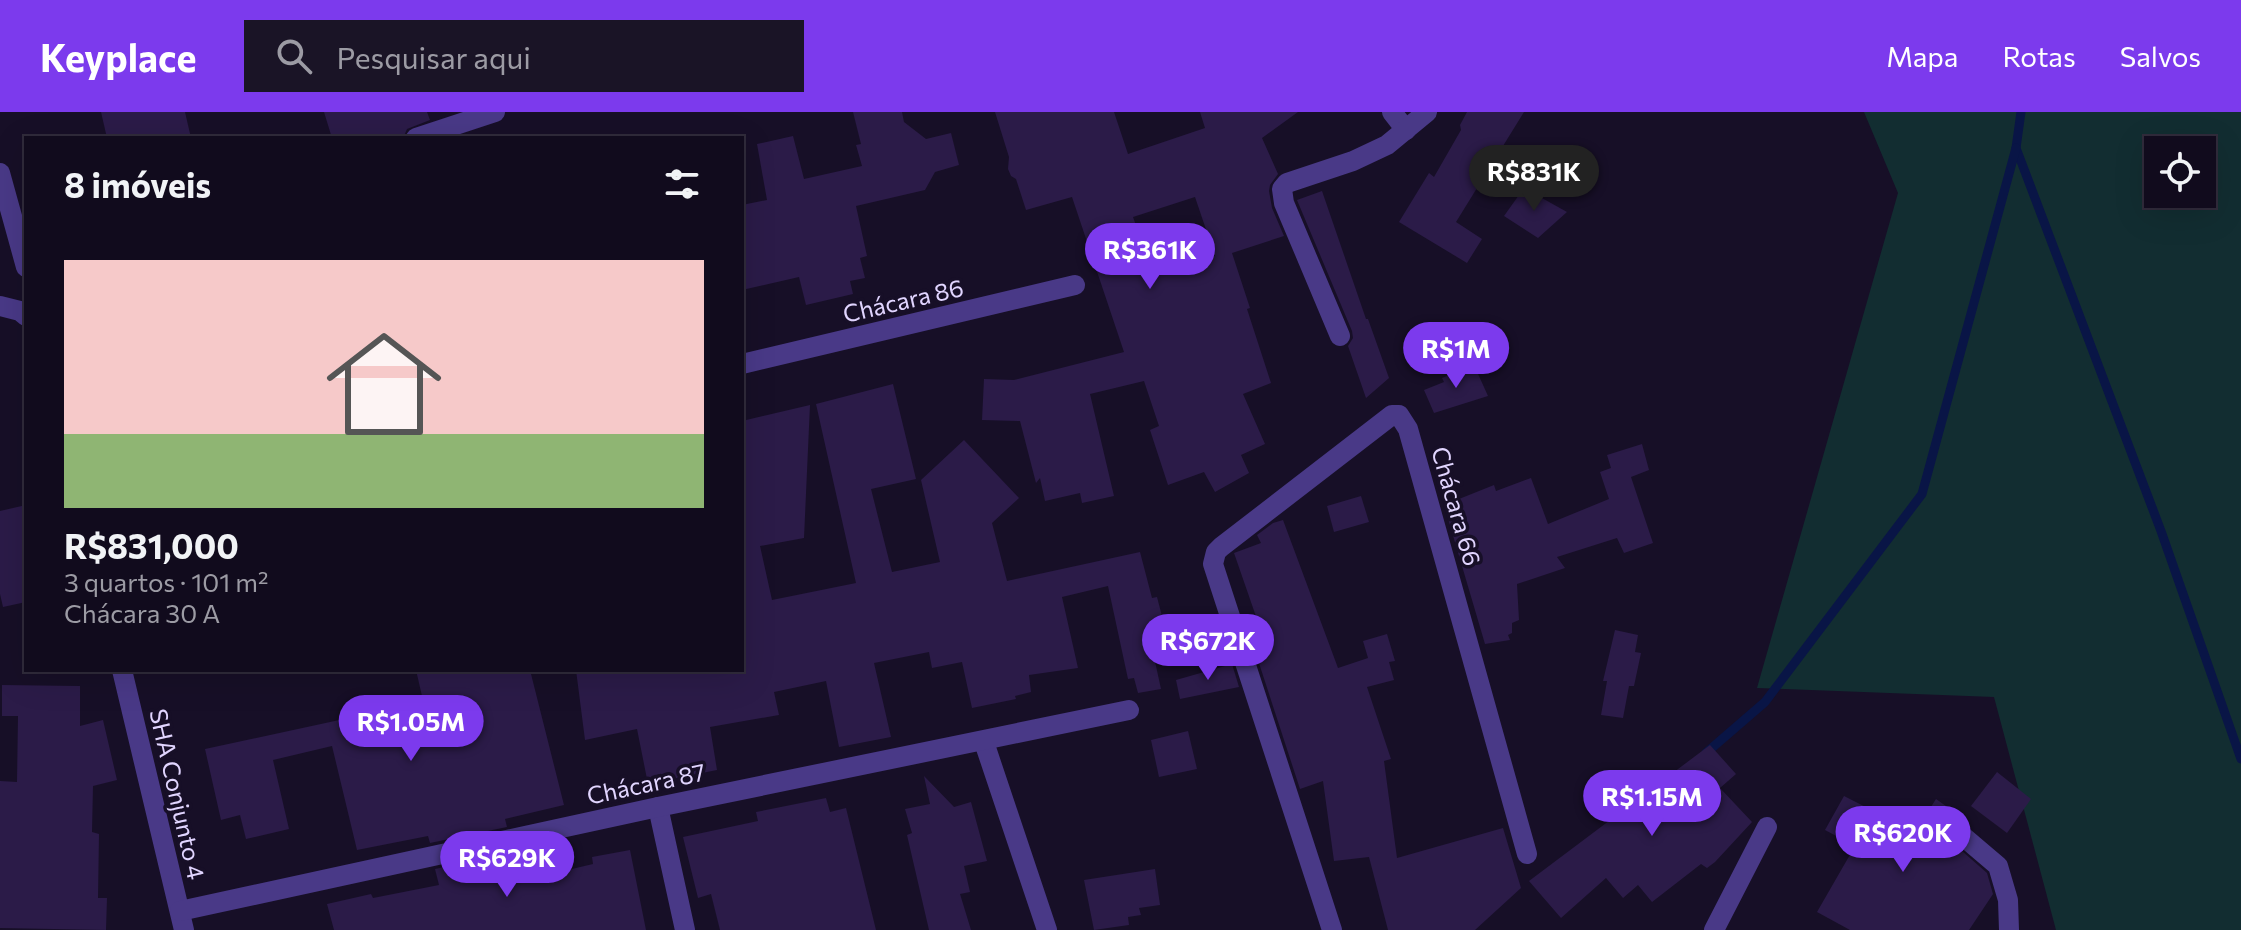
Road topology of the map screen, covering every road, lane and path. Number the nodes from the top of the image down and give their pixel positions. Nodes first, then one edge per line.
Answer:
1 (495, 112) edge
2 (1392, 112) edge
3 (1427, 112) edge
4 (1406, 130) junction
5 (422, 136) edge
6 (2, 192) edge
7 (24, 261) edge
8 (1075, 285) dead end
9 (0, 306) edge
10 (24, 314) edge
11 (1340, 336) dead end
12 (744, 364) edge
13 (122, 672) edge
14 (1129, 710) dead end
15 (984, 742) junction
16 (658, 807) junction
17 (1767, 827) dead end
18 (1958, 832) dead end
19 (1527, 854) dead end
20 (182, 920) edge
21 (685, 930) edge
22 (1047, 930) edge
23 (1332, 930) edge
24 (1714, 930) edge
25 (2009, 930) edge

1 - 5 street
2 - 4 street
3 - 4 street
4 - 11 street
6 - 7 street
8 - 12 street, Chácara 86
9 - 10 street
13 - 20 street, SHA Conjunto 4
14 - 15 street, Chácara 87
15 - 16 street, Chácara 87
15 - 22 street
16 - 20 street, Chácara 87
16 - 21 street
17 - 24 street
18 - 25 street
19 - 23 street, Chácara 66

